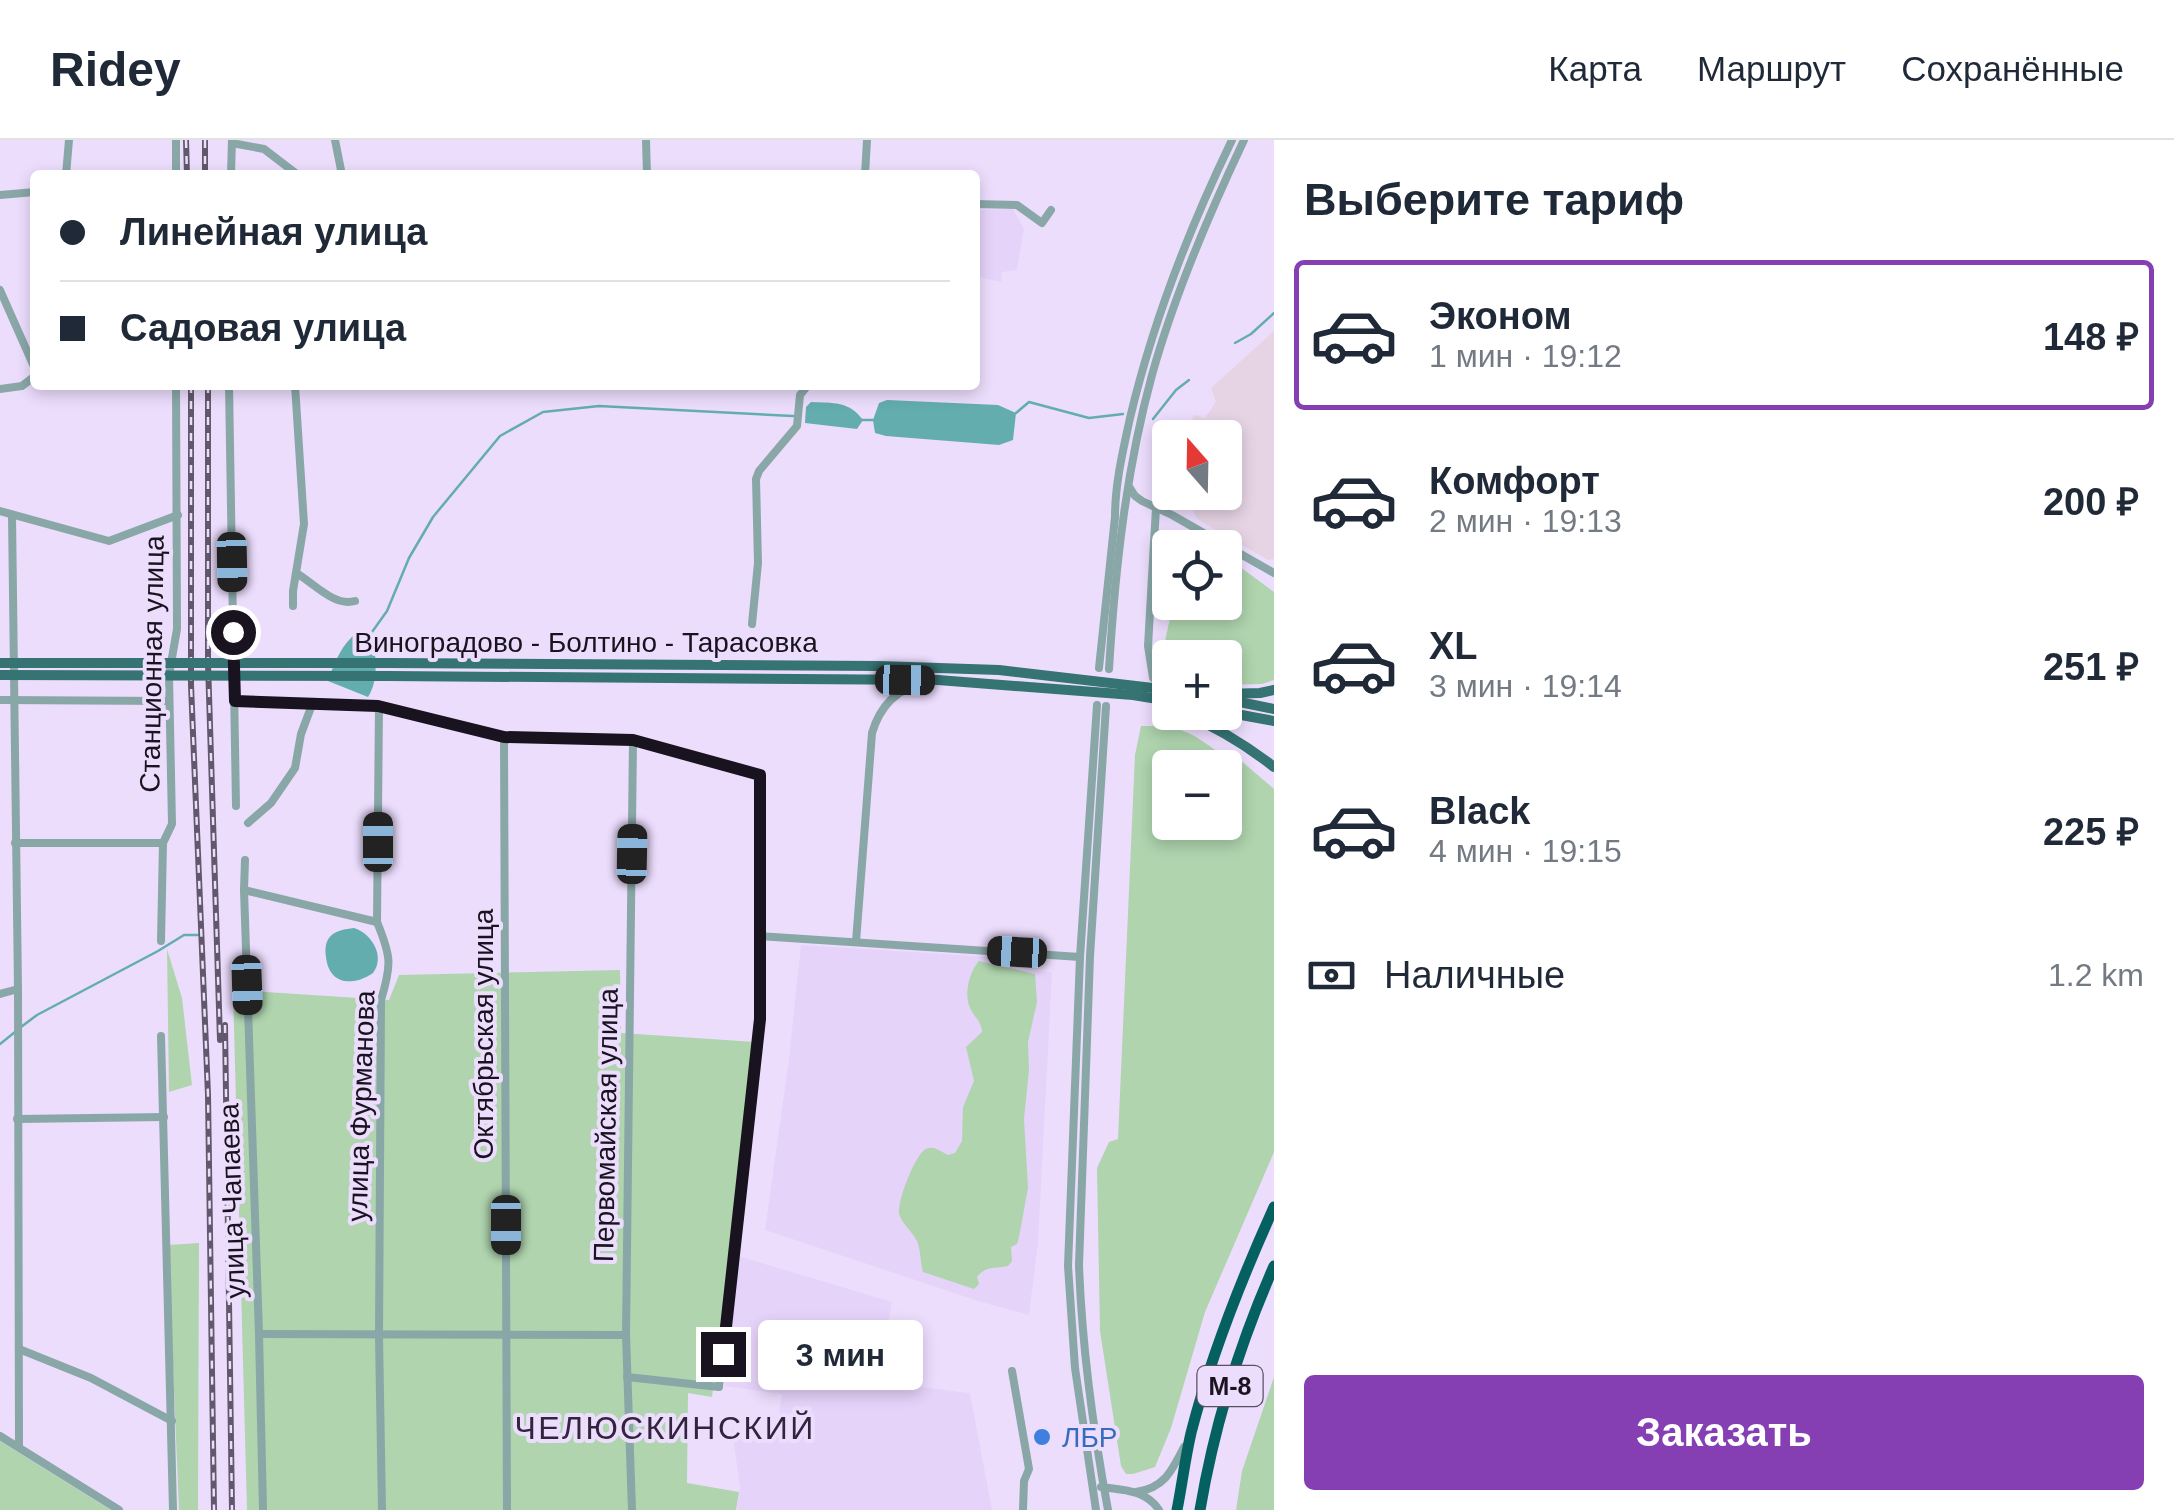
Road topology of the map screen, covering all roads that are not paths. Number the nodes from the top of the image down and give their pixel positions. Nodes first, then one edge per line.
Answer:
1 (69, 140) edge
2 (176, 140) edge
3 (335, 140) edge
4 (646, 140) edge
5 (866, 140) edge
6 (1232, 140) edge
7 (1244, 140) edge
8 (232, 141) edge
9 (66, 170) edge
10 (176, 170) edge
11 (231, 170) edge
12 (291, 170) edge
13 (341, 170) edge
14 (647, 170) edge
15 (865, 170) edge
16 (30, 192) edge
17 (0, 195) edge
18 (980, 204) edge
19 (1050, 210) dead end
20 (0, 290) edge
21 (24, 342) junction
22 (30, 342) edge
23 (30, 359) edge
24 (30, 378) edge
25 (0, 389) edge
26 (176, 390) edge
27 (228, 390) edge
28 (295, 390) edge
29 (804, 390) edge
30 (1129, 483) junction
31 (1151, 506) junction
32 (0, 512) edge
33 (12, 515) junction
34 (178, 515) junction
35 (1125, 517) junction
36 (1274, 573) edge
37 (296, 574) junction
38 (355, 601) dead end
39 (293, 606) dead end
40 (752, 624) dead end
41 (0, 662) edge
42 (388, 670) junction
43 (0, 675) edge
44 (1152, 678) edge
45 (938, 680) junction
46 (1152, 688) edge
47 (1274, 690) edge
48 (1242, 695) edge
49 (0, 700) edge
50 (1152, 700) edge
51 (14, 701) junction
52 (169, 701) junction
53 (235, 701) junction
54 (313, 702) junction
55 (1242, 702) edge
56 (378, 706) junction
57 (1101, 706) dead end
58 (1274, 710) edge
59 (1242, 715) edge
60 (1274, 722) edge
61 (1219, 730) edge
62 (504, 737) junction
63 (633, 740) junction
64 (1274, 767) edge
65 (236, 806) dead end
66 (248, 823) dead end
67 (15, 843) junction
68 (163, 843) junction
69 (245, 860) dead end
70 (244, 890) junction
71 (377, 922) junction
72 (1087, 934) junction
73 (760, 936) junction
74 (160, 941) dead end
75 (856, 942) junction
76 (1080, 957) junction
77 (18, 990) junction
78 (0, 994) edge
79 (161, 1036) dead end
80 (164, 1117) junction
81 (17, 1120) junction
82 (1274, 1206) edge
83 (1274, 1266) edge
84 (259, 1334) junction
85 (506, 1335) junction
86 (626, 1335) junction
87 (379, 1336) junction
88 (19, 1349) junction
89 (1012, 1371) dead end
90 (627, 1377) junction
91 (172, 1421) junction
92 (1191, 1435) junction
93 (0, 1436) edge
94 (20, 1447) junction
95 (1104, 1487) junction
96 (1092, 1488) junction
97 (1136, 1492) junction
98 (119, 1510) edge
99 (173, 1510) edge
100 (263, 1510) edge
101 (382, 1510) edge
102 (507, 1510) edge
103 (632, 1510) edge
104 (1023, 1510) edge
105 (1096, 1510) edge
106 (1108, 1510) edge
107 (1159, 1510) edge
108 (1177, 1510) edge
109 (1200, 1510) edge

1 - 9 street
2 - 10 street
3 - 13 street
4 - 14 street
5 - 15 street
6 - 35 street
7 - 30 street
8 - 11 street
8 - 12 street
16 - 17 street
18 - 19 street
20 - 21 street
21 - 22 street
21 - 23 street
24 - 25 street
26 - 34 street, Станционная улица
27 - 53 street
28 - 37 street
29 - 40 street
30 - 31 street
30 - 35 street
31 - 35 street
31 - 36 street
31 - 44 street
32 - 33 street
33 - 34 street
33 - 51 street
34 - 52 street, Станционная улица
37 - 38 street
37 - 39 street
41 - 42 main road, Виноградово - Болтино - Тарасовка, bridge
42 - 43 main road, Виноградово - Болтино - Тарасовка, bridge
42 - 45 main road, Виноградово - Болтино - Тарасовка
42 - 46 main road, Виноградово - Болтино - Тарасовка
45 - 50 main road, Виноградово - Болтино - Тарасовка
45 - 75 street
47 - 48 main road
49 - 51 street
51 - 52 street
51 - 67 street
52 - 68 street, Станционная улица
53 - 54 street
53 - 65 street
54 - 56 street
54 - 66 street
55 - 58 main road
56 - 62 street
56 - 71 street, улица Фурманова
57 - 72 street
59 - 60 main road
61 - 64 main road
62 - 63 street
62 - 85 street, Октябрьская улица
63 - 73 street
63 - 86 street, Первомайская улица
67 - 68 street
67 - 77 street
68 - 74 street, Станционная улица
69 - 70 street, улица Чапаева
70 - 71 street
70 - 84 street, улица Чапаева
71 - 87 street, улица Фурманова
72 - 76 street
72 - 95 street
73 - 75 street
73 - 90 street
75 - 76 street
76 - 96 street
77 - 78 street
77 - 81 street
79 - 80 street
80 - 81 street
80 - 91 street
81 - 88 street
82 - 92 highway, М-8
83 - 109 highway, М-8
84 - 87 street
84 - 100 street, улица Чапаева
85 - 86 street
85 - 87 street
85 - 102 street, Октябрьская улица
86 - 90 street, Первомайская улица
87 - 101 street, улица Фурманова
88 - 91 street
88 - 94 street
89 - 104 street
90 - 103 street, Первомайская улица
91 - 99 street
92 - 97 street
92 - 108 highway, М-8
93 - 94 street
94 - 98 street
95 - 96 street
95 - 97 street
95 - 106 street
96 - 105 street
97 - 107 street

